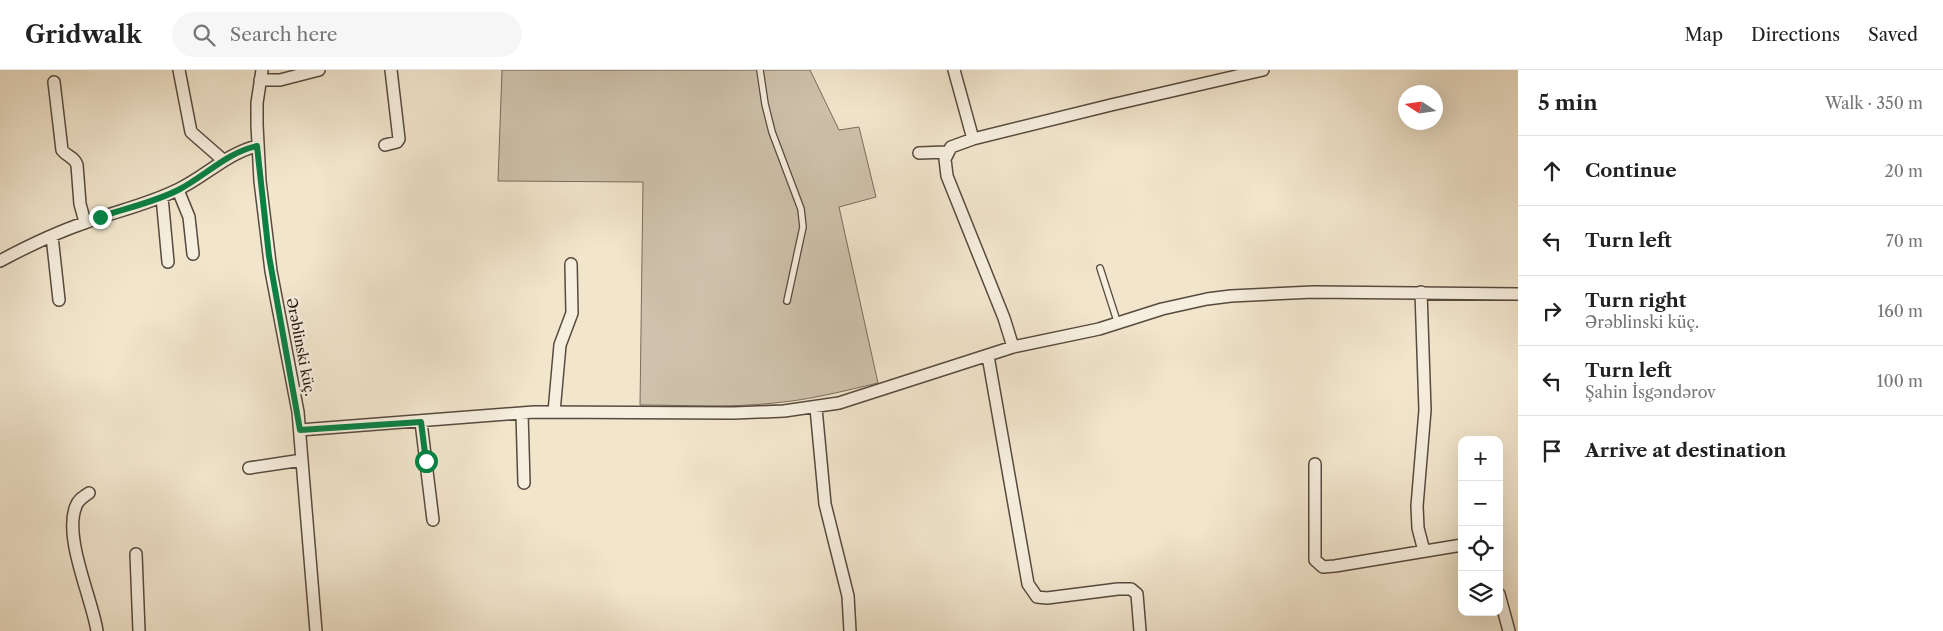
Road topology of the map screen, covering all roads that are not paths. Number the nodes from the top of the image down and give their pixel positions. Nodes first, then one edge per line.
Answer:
1 (179, 70) edge
2 (318, 70) edge
3 (391, 70) edge
4 (760, 70) edge
5 (954, 70) edge
6 (1263, 70) edge
7 (261, 75) edge
8 (54, 82) dead end
9 (972, 139) junction
10 (385, 145) dead end
11 (257, 146) junction
12 (947, 152) junction
13 (919, 153) dead end
14 (223, 160) junction
15 (178, 190) junction
16 (162, 197) junction
17 (85, 222) junction
18 (52, 236) junction
19 (193, 254) dead end
20 (1, 258) edge
21 (168, 262) dead end
22 (571, 264) dead end
23 (1100, 268) dead end
24 (1421, 292) junction
25 (1518, 294) edge
26 (58, 300) dead end
27 (787, 301) dead end
28 (1118, 324) junction
29 (1014, 347) junction
30 (988, 356) junction
31 (816, 408) junction
32 (522, 412) junction
33 (554, 412) junction
34 (421, 422) junction
35 (300, 430) junction
36 (302, 460) junction
37 (1315, 464) dead end
38 (250, 468) dead end
39 (524, 483) dead end
40 (89, 493) dead end
41 (433, 520) dead end
42 (1458, 546) edge
43 (1424, 551) junction
44 (136, 554) dead end
45 (1503, 609) edge
46 (97, 631) edge
47 (139, 631) edge
48 (316, 631) edge
49 (850, 631) edge
50 (1140, 631) edge
51 (1509, 631) edge

1 - 14 street
2 - 7 street
3 - 10 street
4 - 27 lane
5 - 9 street
6 - 9 street
7 - 11 street, Ərəblinski küç.
8 - 17 street
9 - 12 street
11 - 14 street
11 - 35 street, Ərəblinski küç.
12 - 13 street
12 - 29 street
14 - 15 street
15 - 16 street
15 - 19 street
16 - 17 street
16 - 21 street
17 - 18 street
18 - 20 street
18 - 26 street
22 - 33 street
23 - 28 lane
24 - 25 street
24 - 28 street
24 - 43 street
28 - 29 street
29 - 30 street
30 - 31 street
30 - 50 street
31 - 33 street
31 - 49 street
32 - 33 street
32 - 34 street
32 - 39 street
34 - 35 street
34 - 41 street
35 - 36 street, Ərəblinski küç.
36 - 38 street
36 - 48 street, Ərəblinski küç.
37 - 43 street
40 - 46 street
42 - 43 street
44 - 47 street
45 - 51 street

